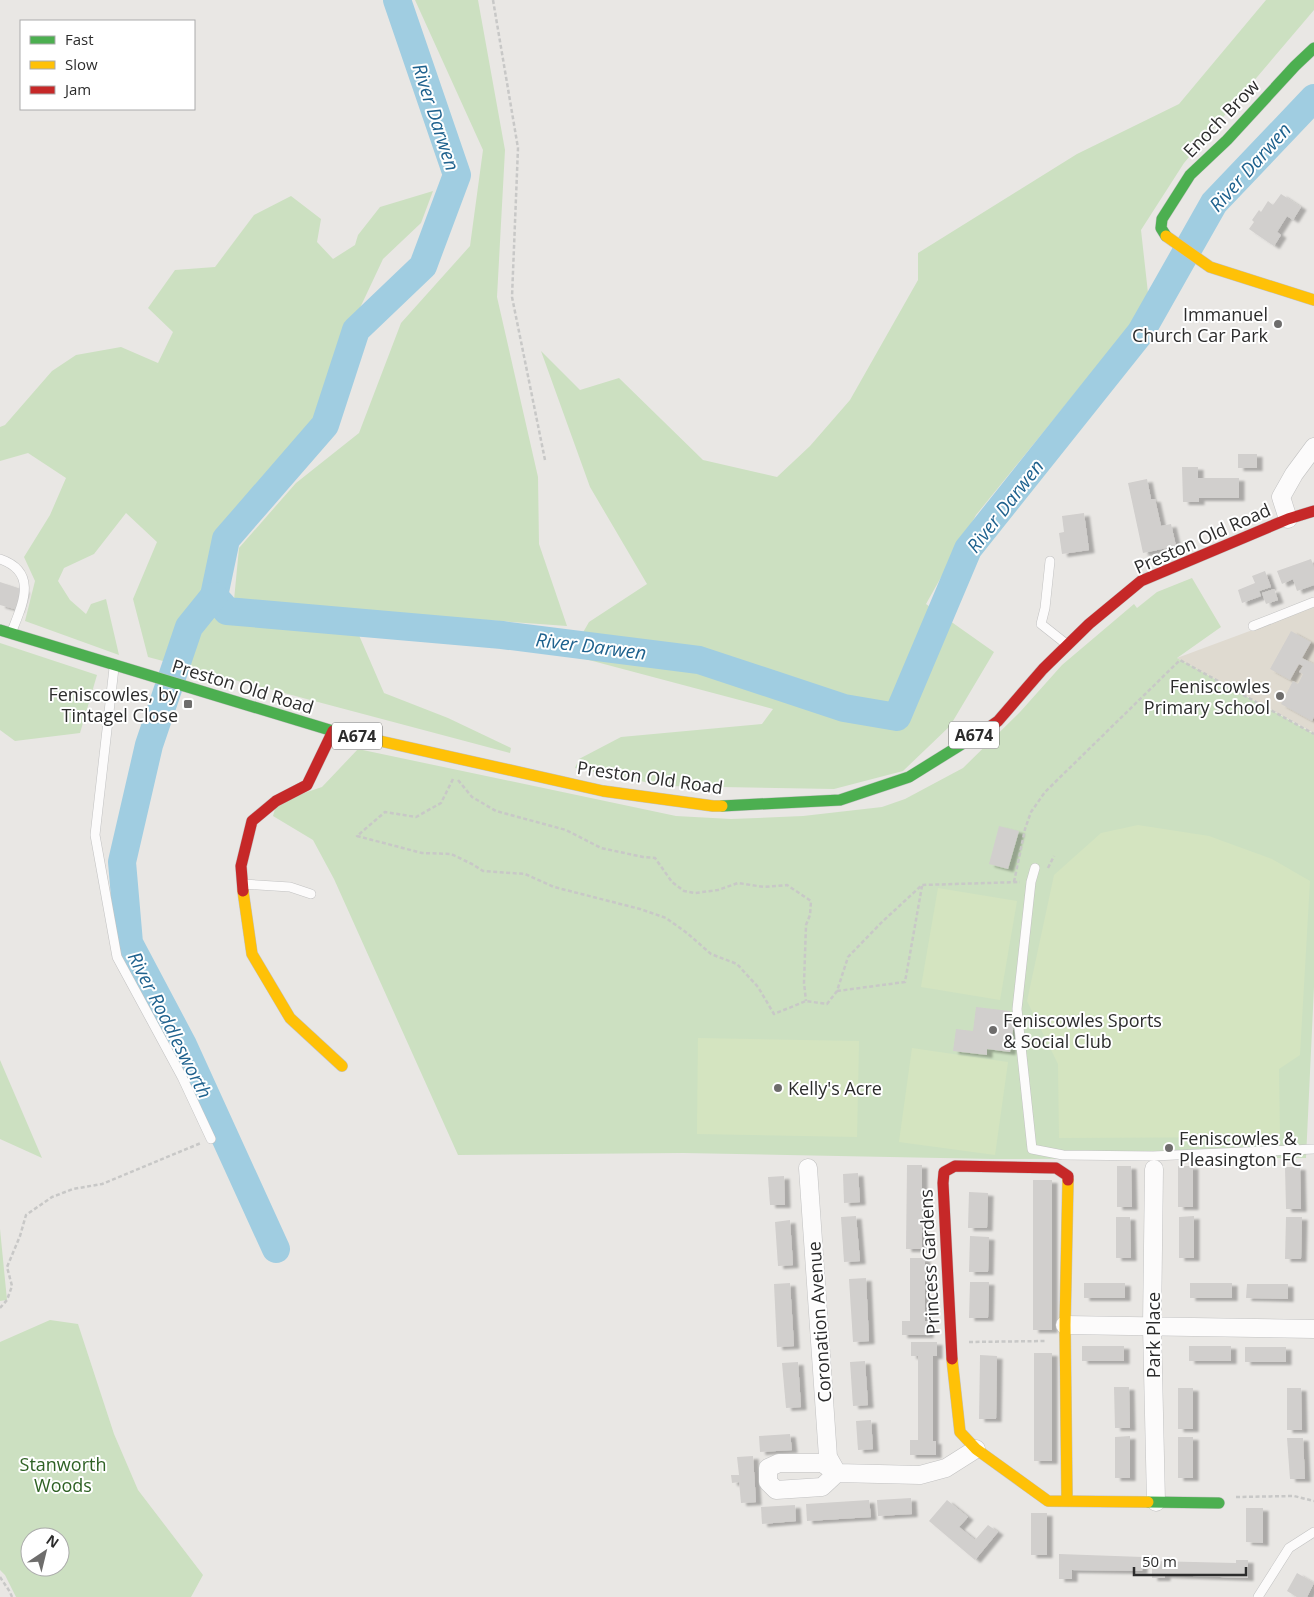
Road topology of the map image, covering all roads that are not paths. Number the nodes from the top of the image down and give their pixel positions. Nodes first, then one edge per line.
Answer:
1 (1314, 48) edge
2 (1314, 300) edge
3 (1314, 447) edge
4 (1314, 511) edge
5 (1288, 519) junction
6 (0, 559) edge
7 (1050, 561) dead end
8 (1314, 602) edge
9 (1253, 626) dead end
10 (6, 632) edge
11 (1067, 645) junction
12 (115, 666) junction
13 (333, 731) junction
14 (1035, 868) dead end
15 (242, 884) junction
16 (311, 894) dead end
17 (342, 1066) dead end
18 (211, 1139) road end
19 (1314, 1149) edge
20 (808, 1168) dead end
21 (1154, 1169) dead end
22 (1152, 1326) junction
23 (1314, 1329) edge
24 (1065, 1333) junction
25 (976, 1449) junction
26 (1066, 1500) junction
27 (1156, 1502) junction
28 (1219, 1503) road end
29 (1314, 1532) edge
30 (1258, 1597) edge

1 - 2 street, Enoch Brow
3 - 5 street
4 - 5 street, Preston Old Road / A674
5 - 11 street, Preston Old Road / A674
6 - 10 lane
7 - 11 lane
8 - 9 lane
10 - 12 street, A674
11 - 13 street, Preston Old Road / A674
12 - 13 street, Preston Old Road / A674
12 - 18 lane
13 - 15 street
14 - 19 lane
15 - 16 lane
15 - 17 street
20 - 25 street, Coronation Avenue
21 - 22 street, Park Place
22 - 23 street
22 - 24 street
22 - 27 street, Park Place
24 - 25 street, Princess Gardens
24 - 26 street, Princess Gardens
25 - 26 street, Princess Gardens
26 - 27 street, Princess Gardens
27 - 28 street, Princess Gardens
29 - 30 lane

